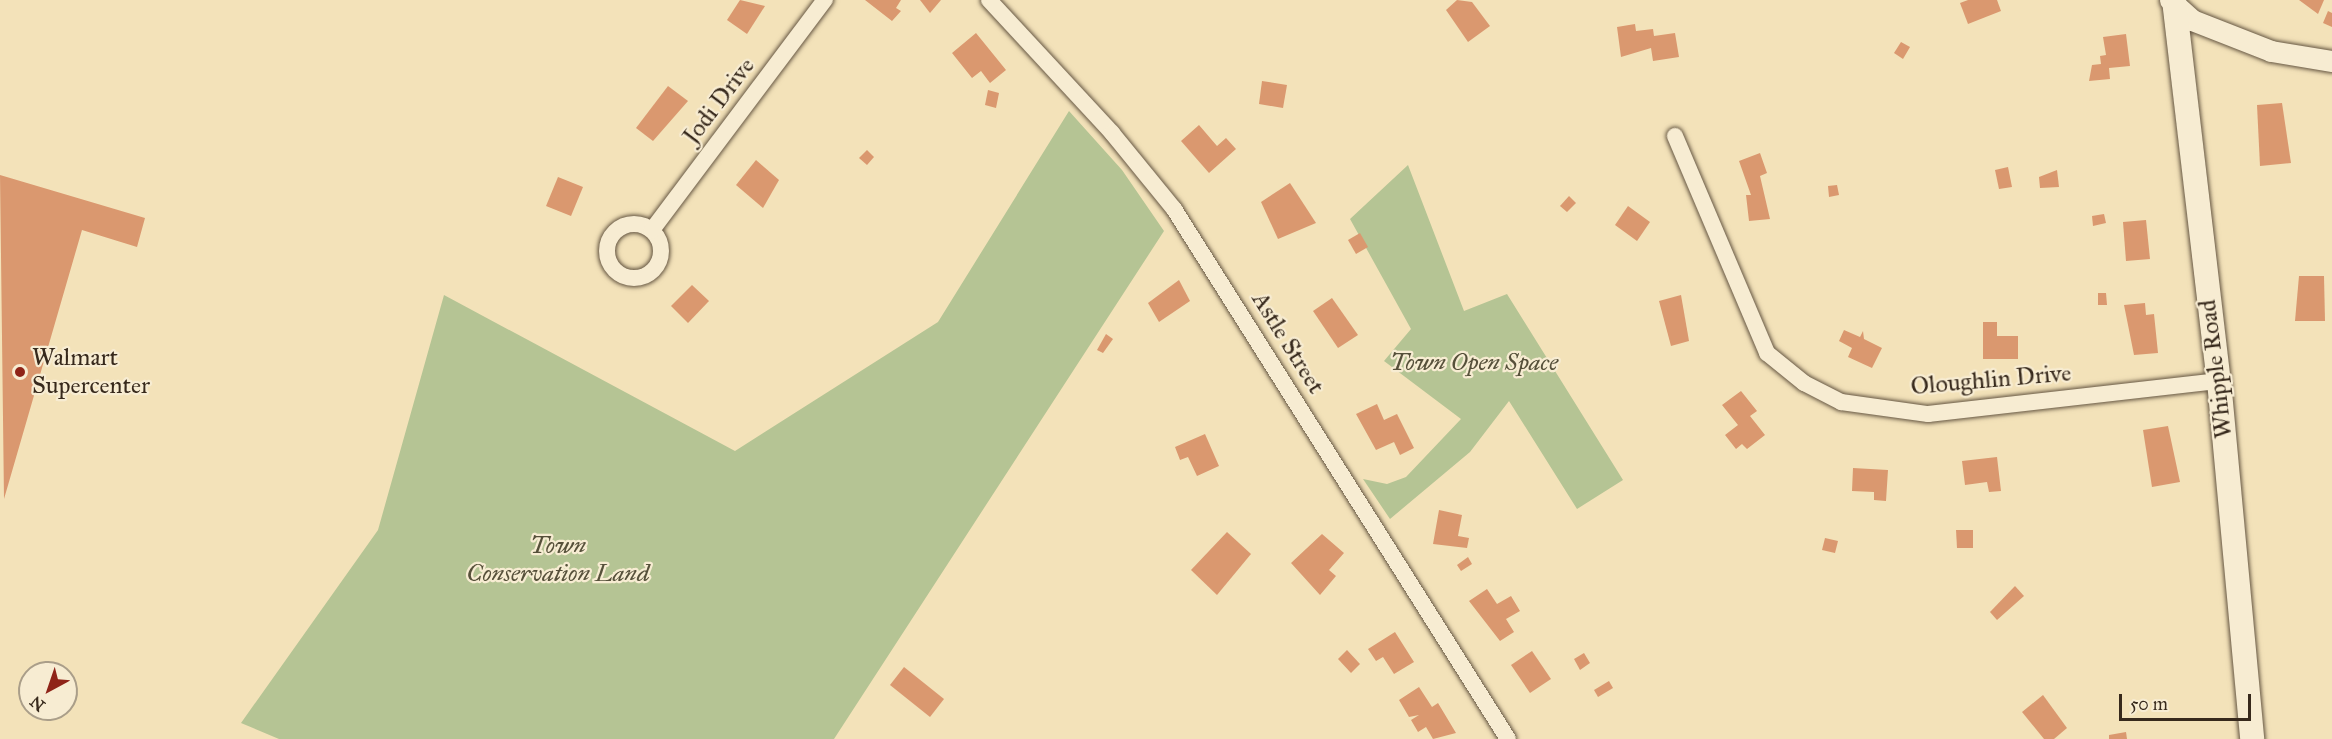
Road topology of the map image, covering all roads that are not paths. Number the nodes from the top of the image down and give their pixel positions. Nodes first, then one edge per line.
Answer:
1 (825, 0) edge
2 (989, 0) edge
3 (2173, 1) edge
4 (2332, 61) edge
5 (1675, 136) dead end
6 (651, 230) dead end
7 (2219, 381) junction
8 (1508, 739) edge
9 (2252, 739) edge

1 - 6 street, Jodi Drive
2 - 8 street, Astle Street
3 - 4 street
3 - 7 main road, Whipple Road
5 - 7 street, Oloughlin Drive
7 - 9 main road, Whipple Road

